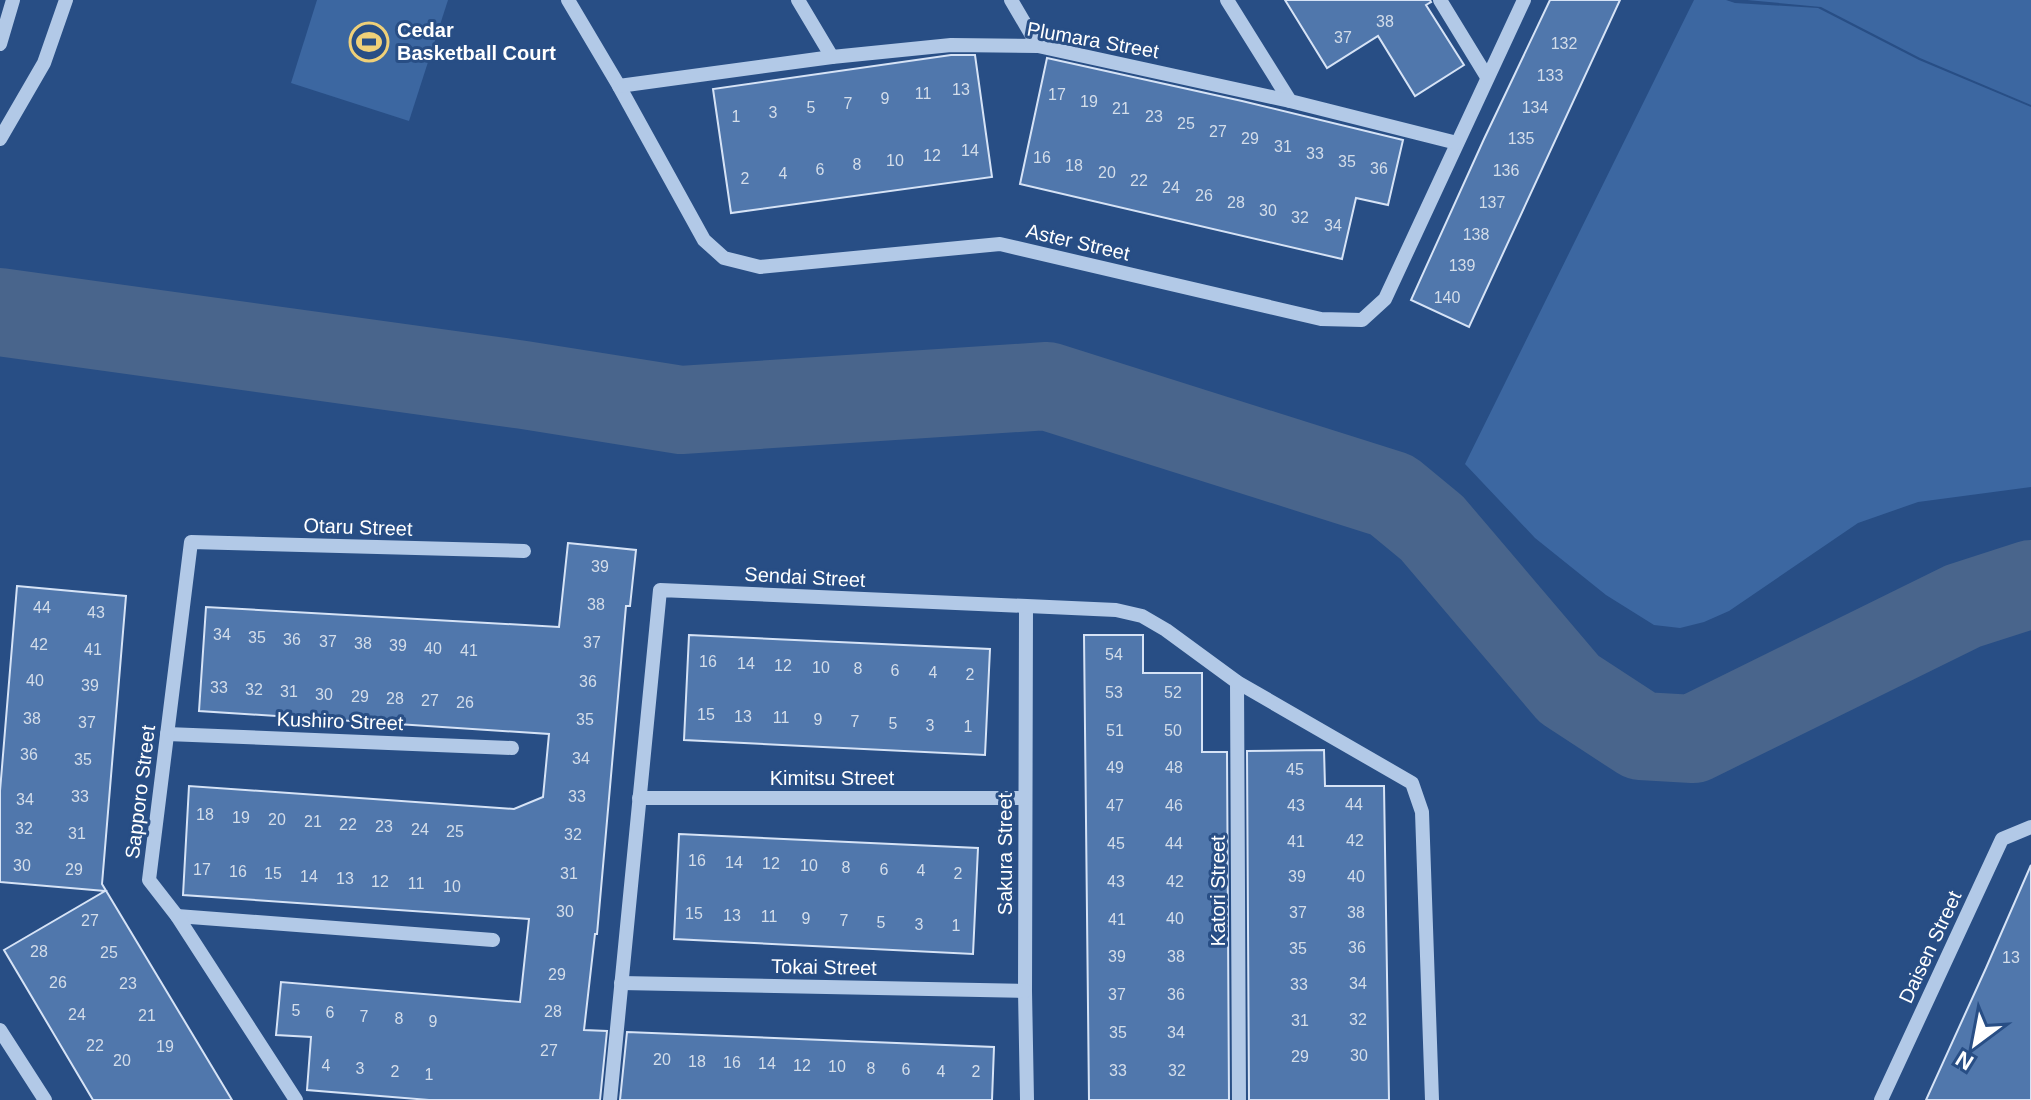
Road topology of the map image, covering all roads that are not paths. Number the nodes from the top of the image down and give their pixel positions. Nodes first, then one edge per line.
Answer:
1 (13, 0) edge
2 (66, 0) edge
3 (568, 0) edge
4 (798, 0) edge
5 (1011, 0) edge
6 (1227, 0) edge
7 (1440, 0) edge
8 (1524, 0) edge
9 (0, 44) edge
10 (1038, 46) junction
11 (832, 57) junction
12 (1487, 77) junction
13 (619, 86) junction
14 (1290, 101) junction
15 (0, 139) edge
16 (1457, 143) junction
17 (191, 542) joint
18 (524, 551) dead end
19 (1026, 607) junction
20 (1237, 682) junction
21 (167, 734) junction
22 (512, 748) dead end
23 (639, 798) junction
24 (1025, 798) junction
25 (2031, 827) edge
26 (177, 916) junction
27 (493, 940) dead end
28 (621, 983) junction
29 (1025, 991) junction
30 (0, 1030) edge
31 (45, 1100) edge
32 (296, 1100) edge
33 (610, 1100) edge
34 (1027, 1100) edge
35 (1239, 1100) edge
36 (1432, 1100) edge
37 (1881, 1100) edge

1 - 9 street
2 - 15 street
3 - 13 street, Aster Street
4 - 11 street
5 - 10 street
6 - 14 street
7 - 12 street
8 - 12 street, Aster Street
10 - 11 street, Plumara Street
10 - 14 street, Plumara Street
11 - 13 street, Plumara Street
12 - 16 street, Aster Street
13 - 16 street, Aster Street
14 - 16 street, Plumara Street
17 - 18 street, Otaru Street
17 - 21 street, Sapporo Street
19 - 20 street, Sendai Street
19 - 23 street, Sendai Street
19 - 24 street, Sakura Street
20 - 35 street, Katori Street
20 - 36 street, Sendai Street
21 - 22 street, Kushiro Street
21 - 26 street, Sapporo Street
23 - 24 street, Kimitsu Street
23 - 28 street, Sendai Street
24 - 29 street, Sakura Street
25 - 37 street, Daisen Street
26 - 27 street
26 - 32 street, Sapporo Street
28 - 29 street, Tokai Street
28 - 33 street, Sendai Street
29 - 34 street, Sakura Street
30 - 31 street

